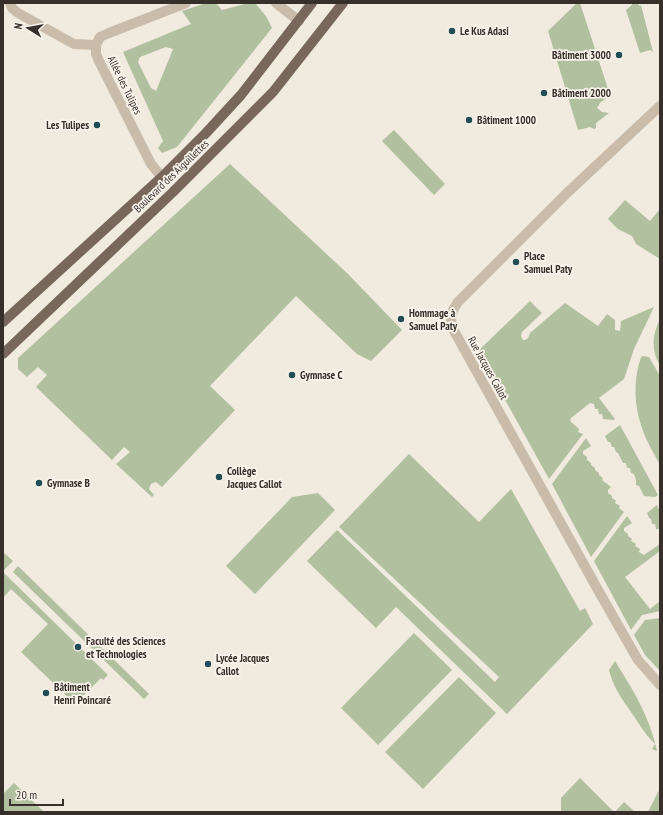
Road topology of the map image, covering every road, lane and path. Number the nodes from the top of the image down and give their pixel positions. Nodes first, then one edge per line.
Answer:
1 (10, 3) edge
2 (186, 3) edge
3 (276, 3) edge
4 (312, 3) edge
5 (343, 3) edge
6 (299, 20) junction
7 (96, 45) junction
8 (660, 106) edge
9 (162, 177) junction
10 (3, 322) edge
11 (3, 354) edge
12 (660, 686) edge

1 - 7 street
2 - 7 street
3 - 6 street
4 - 6 main road, Boulevard des Aiguillettes
5 - 11 main road, Boulevard des Aiguillettes
6 - 9 main road, Boulevard des Aiguillettes
7 - 9 street, Allée des Tulipes
8 - 12 street, Rue Jacques Callot
9 - 10 main road, Boulevard des Aiguillettes

